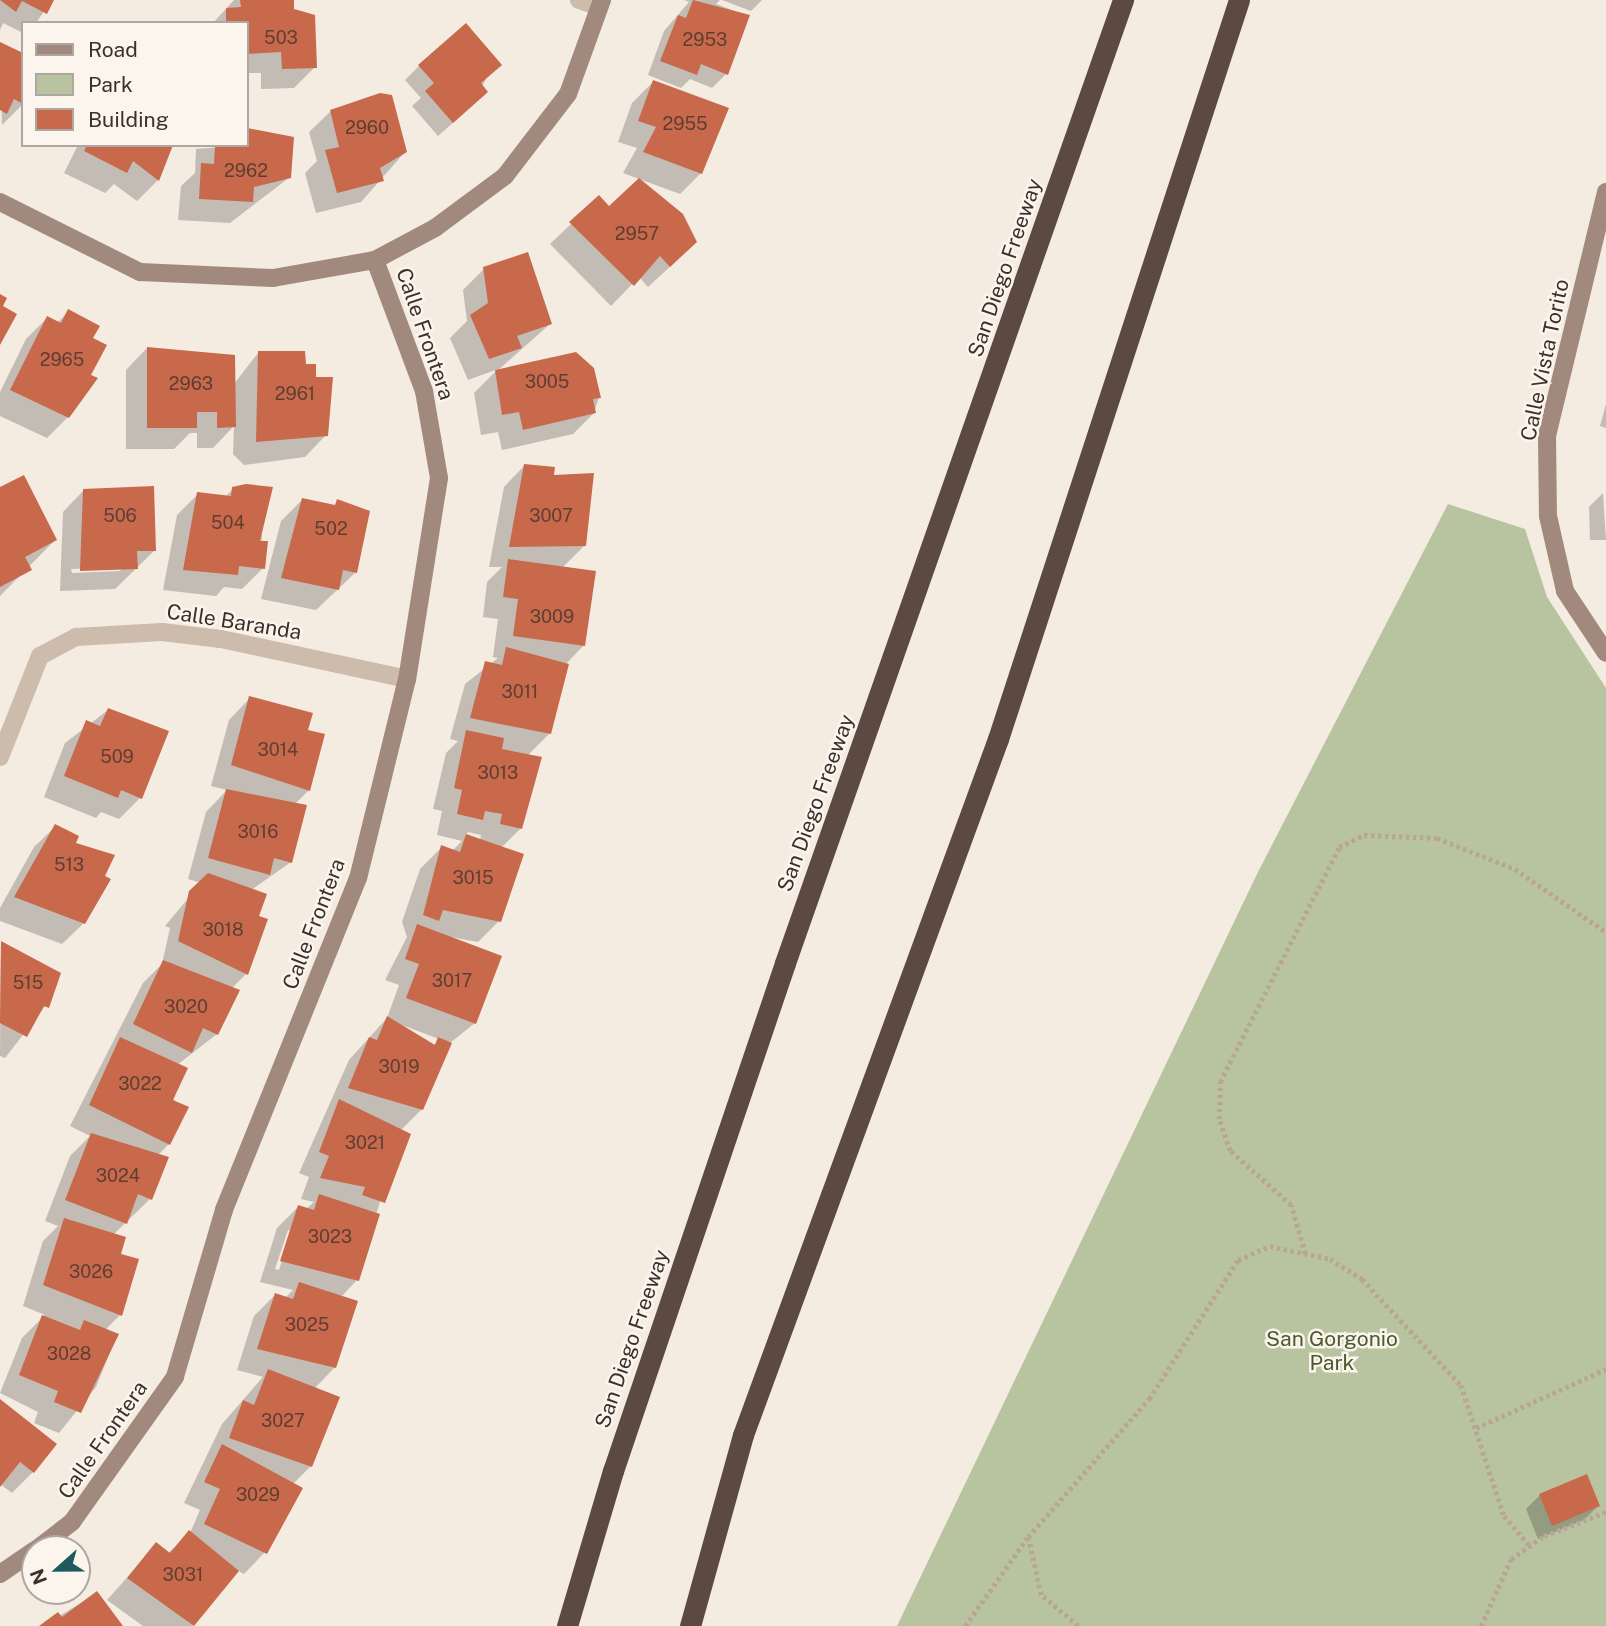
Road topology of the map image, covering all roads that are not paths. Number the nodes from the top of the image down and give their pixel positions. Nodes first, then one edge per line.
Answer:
1 (579, 0) edge
2 (1123, 0) edge
3 (1239, 0) edge
4 (600, 3) edge
5 (1606, 192) edge
6 (0, 202) edge
7 (375, 260) junction
8 (1606, 653) edge
9 (407, 679) junction
10 (0, 757) edge
11 (55, 1535) edge
12 (21, 1560) edge
13 (0, 1574) edge
14 (567, 1626) edge
15 (690, 1626) edge

1 - 4 street
2 - 14 highway, San Diego Freeway
3 - 15 highway
4 - 7 street, Calle Frontera
5 - 8 street, Calle Vista Torito
6 - 7 street, Calle Frontera
7 - 9 street, Calle Frontera
9 - 10 street, Calle Baranda
9 - 11 street, Calle Frontera
12 - 13 street, Calle Frontera

